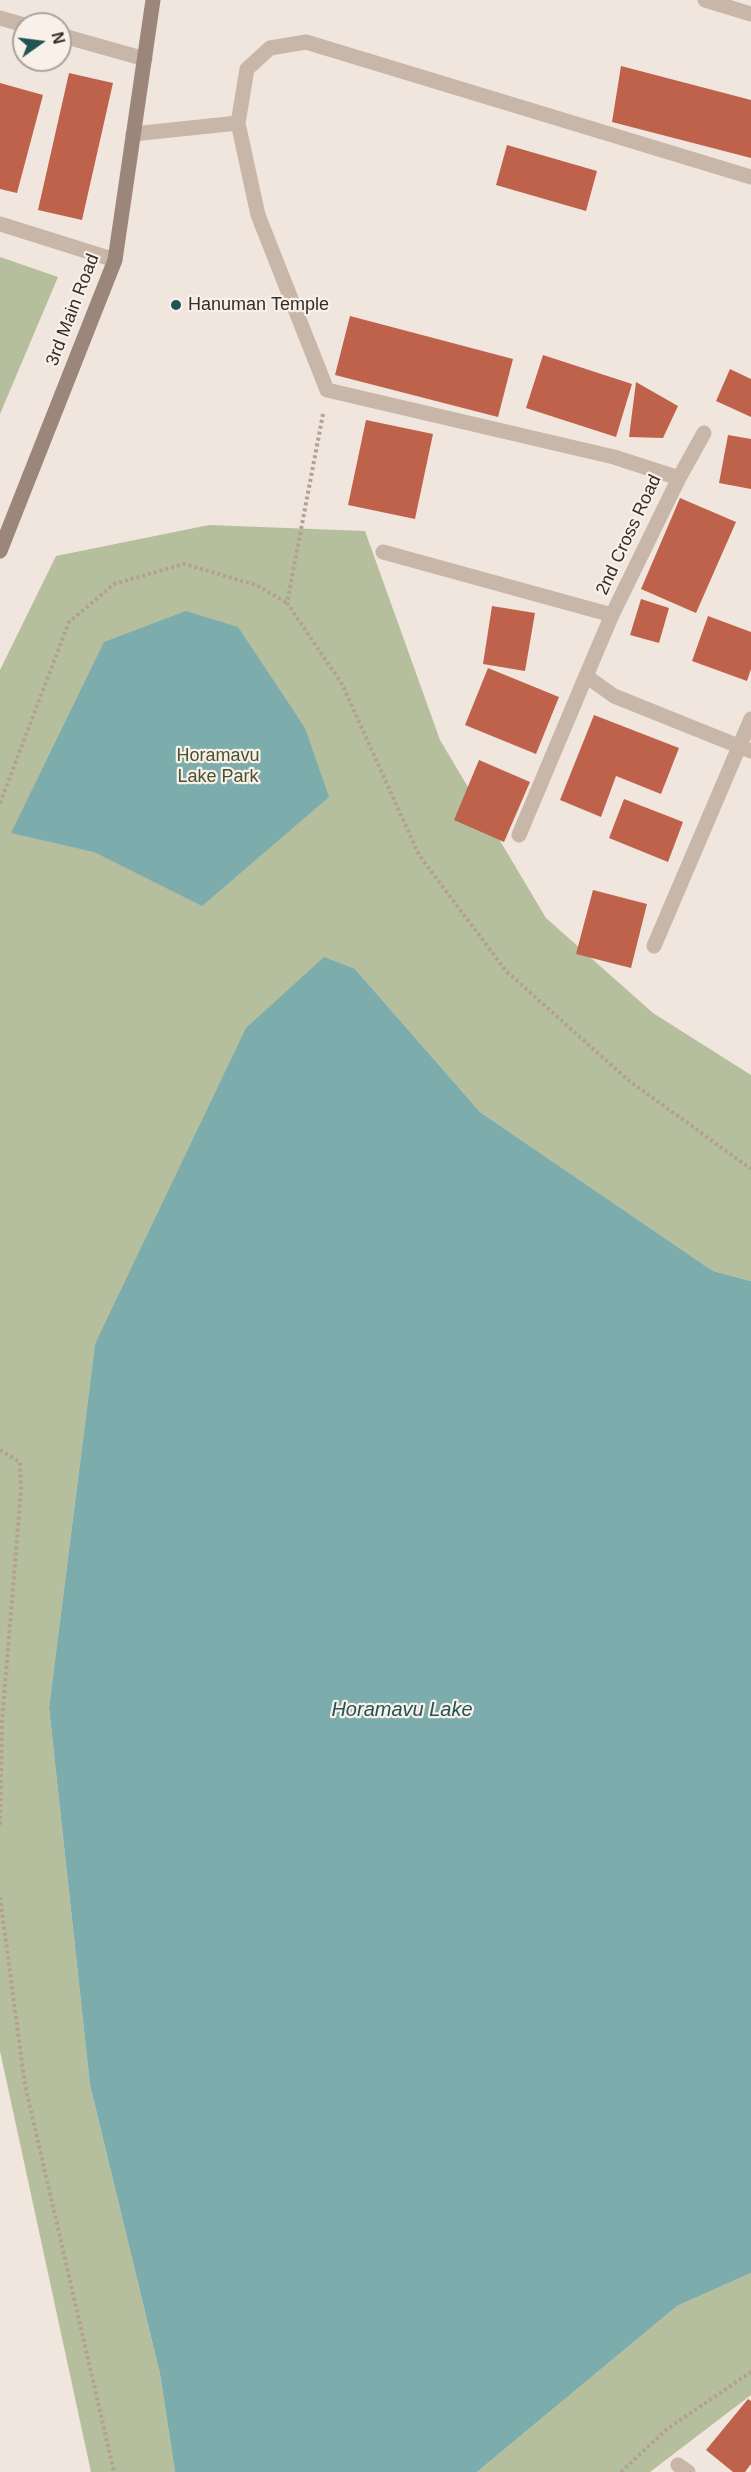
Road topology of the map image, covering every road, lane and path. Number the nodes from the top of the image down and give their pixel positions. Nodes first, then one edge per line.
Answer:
1 (153, 0) edge
2 (705, 0) edge
3 (751, 14) edge
4 (72, 38) edge
5 (145, 59) junction
6 (238, 123) junction
7 (133, 134) junction
8 (751, 177) edge
9 (0, 224) edge
10 (115, 260) junction
11 (327, 390) junction
12 (704, 433) dead end
13 (679, 478) junction
14 (0, 551) edge
15 (383, 552) dead end
16 (287, 603) junction
17 (612, 615) junction
18 (586, 676) junction
19 (751, 719) edge
20 (745, 749) edge
21 (0, 803) edge
22 (519, 836) dead end
23 (654, 946) dead end
24 (751, 1169) edge
25 (0, 1450) edge
26 (0, 1828) edge
27 (0, 1897) edge
28 (751, 2372) edge
29 (114, 2472) edge
30 (621, 2472) edge

1 - 5 street, 3rd Main Road
2 - 3 street
4 - 5 street
5 - 7 street, 3rd Main Road
6 - 7 street
6 - 8 street
6 - 11 street
7 - 10 street, 3rd Main Road
9 - 10 street
10 - 14 street, 3rd Main Road
11 - 13 street, 2nd Cross Road
11 - 16 path
12 - 13 street
13 - 17 street, 2nd Cross Road
15 - 17 street
16 - 21 path
16 - 24 path
17 - 18 street, 2nd Cross Road
18 - 20 street
18 - 22 street, 2nd Cross Road
19 - 20 street
20 - 23 street
25 - 26 path
27 - 29 path
28 - 30 path

